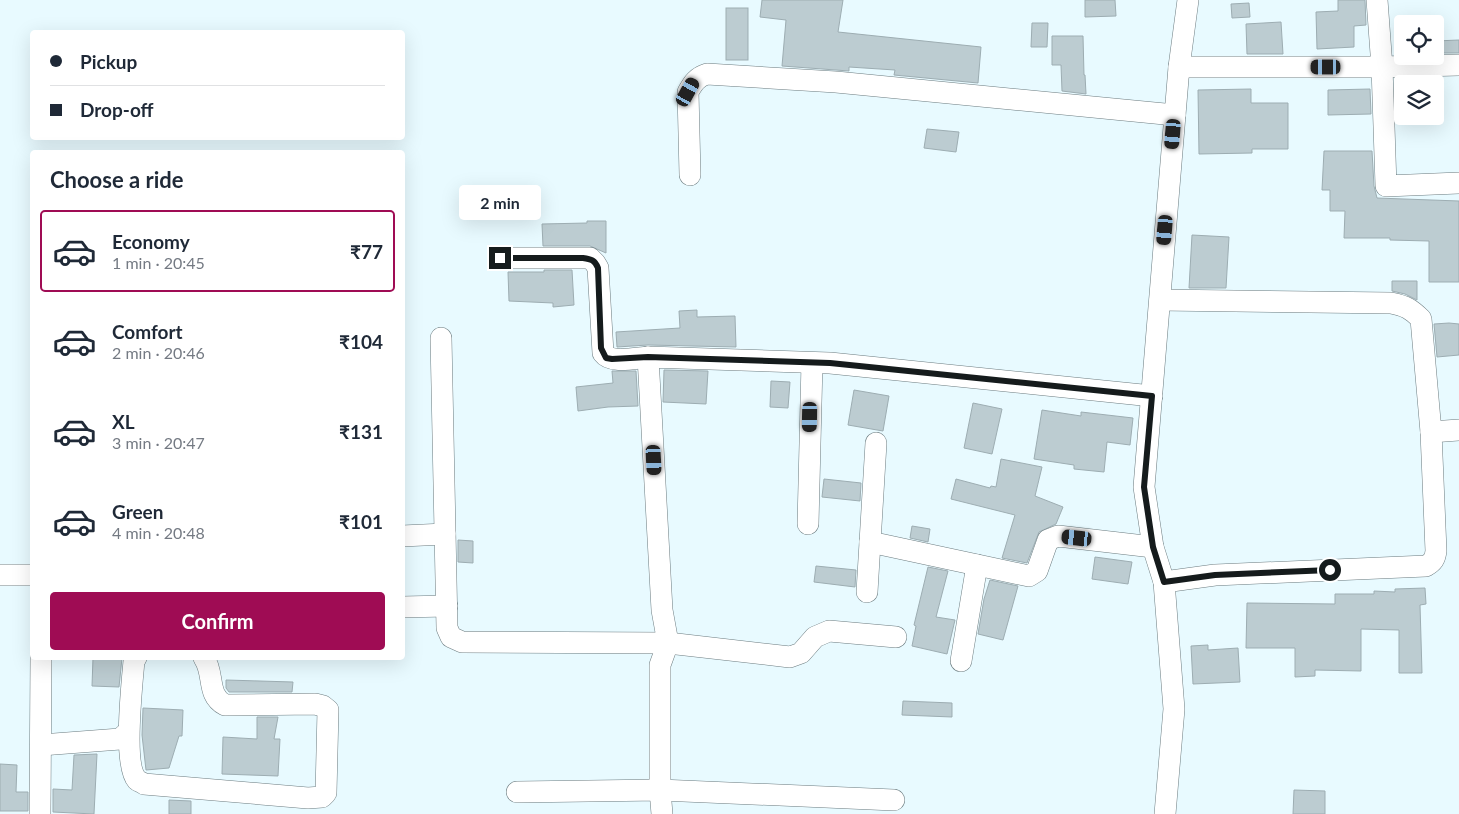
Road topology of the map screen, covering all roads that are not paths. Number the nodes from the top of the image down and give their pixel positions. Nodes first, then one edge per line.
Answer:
1 (1188, 0) edge
2 (1377, 0) edge
3 (1459, 65) edge
4 (1179, 67) junction
5 (1382, 67) junction
6 (1175, 115) junction
7 (690, 175) dead end
8 (1459, 183) edge
9 (500, 258) dead end
10 (1160, 300) junction
11 (441, 338) dead end
12 (648, 357) junction
13 (812, 363) junction
14 (1152, 396) junction
15 (1459, 430) edge
16 (1431, 432) junction
17 (876, 443) dead end
18 (808, 524) dead end
19 (445, 534) junction
20 (405, 536) edge
21 (870, 542) junction
22 (1153, 547) junction
23 (977, 565) junction
24 (0, 575) edge
25 (30, 575) edge
26 (1164, 582) junction
27 (867, 592) dead end
28 (446, 606) junction
29 (405, 607) edge
30 (896, 637) dead end
31 (668, 642) junction
32 (41, 660) edge
33 (135, 660) edge
34 (206, 660) edge
35 (961, 661) dead end
36 (128, 732) junction
37 (41, 745) junction
38 (660, 790) junction
39 (517, 792) dead end
40 (894, 800) dead end
41 (40, 814) edge
42 (662, 814) edge
43 (1165, 814) edge

1 - 4 street
2 - 5 street
3 - 5 street
4 - 5 street
4 - 6 street
5 - 8 street
6 - 7 street
6 - 10 street
9 - 12 street
10 - 14 street
10 - 16 street
11 - 19 street
12 - 13 street
12 - 31 street
13 - 14 street
13 - 18 street
14 - 22 street
15 - 16 street
16 - 26 street
17 - 21 street
19 - 20 street
19 - 28 street
21 - 23 street
21 - 27 street
22 - 23 street
22 - 26 street
23 - 35 street
24 - 25 street
26 - 43 street
28 - 29 street
28 - 31 street
30 - 31 street
31 - 38 street
32 - 37 street
33 - 36 street
34 - 36 street
36 - 37 street
37 - 41 street
38 - 39 street
38 - 40 street
38 - 42 street

